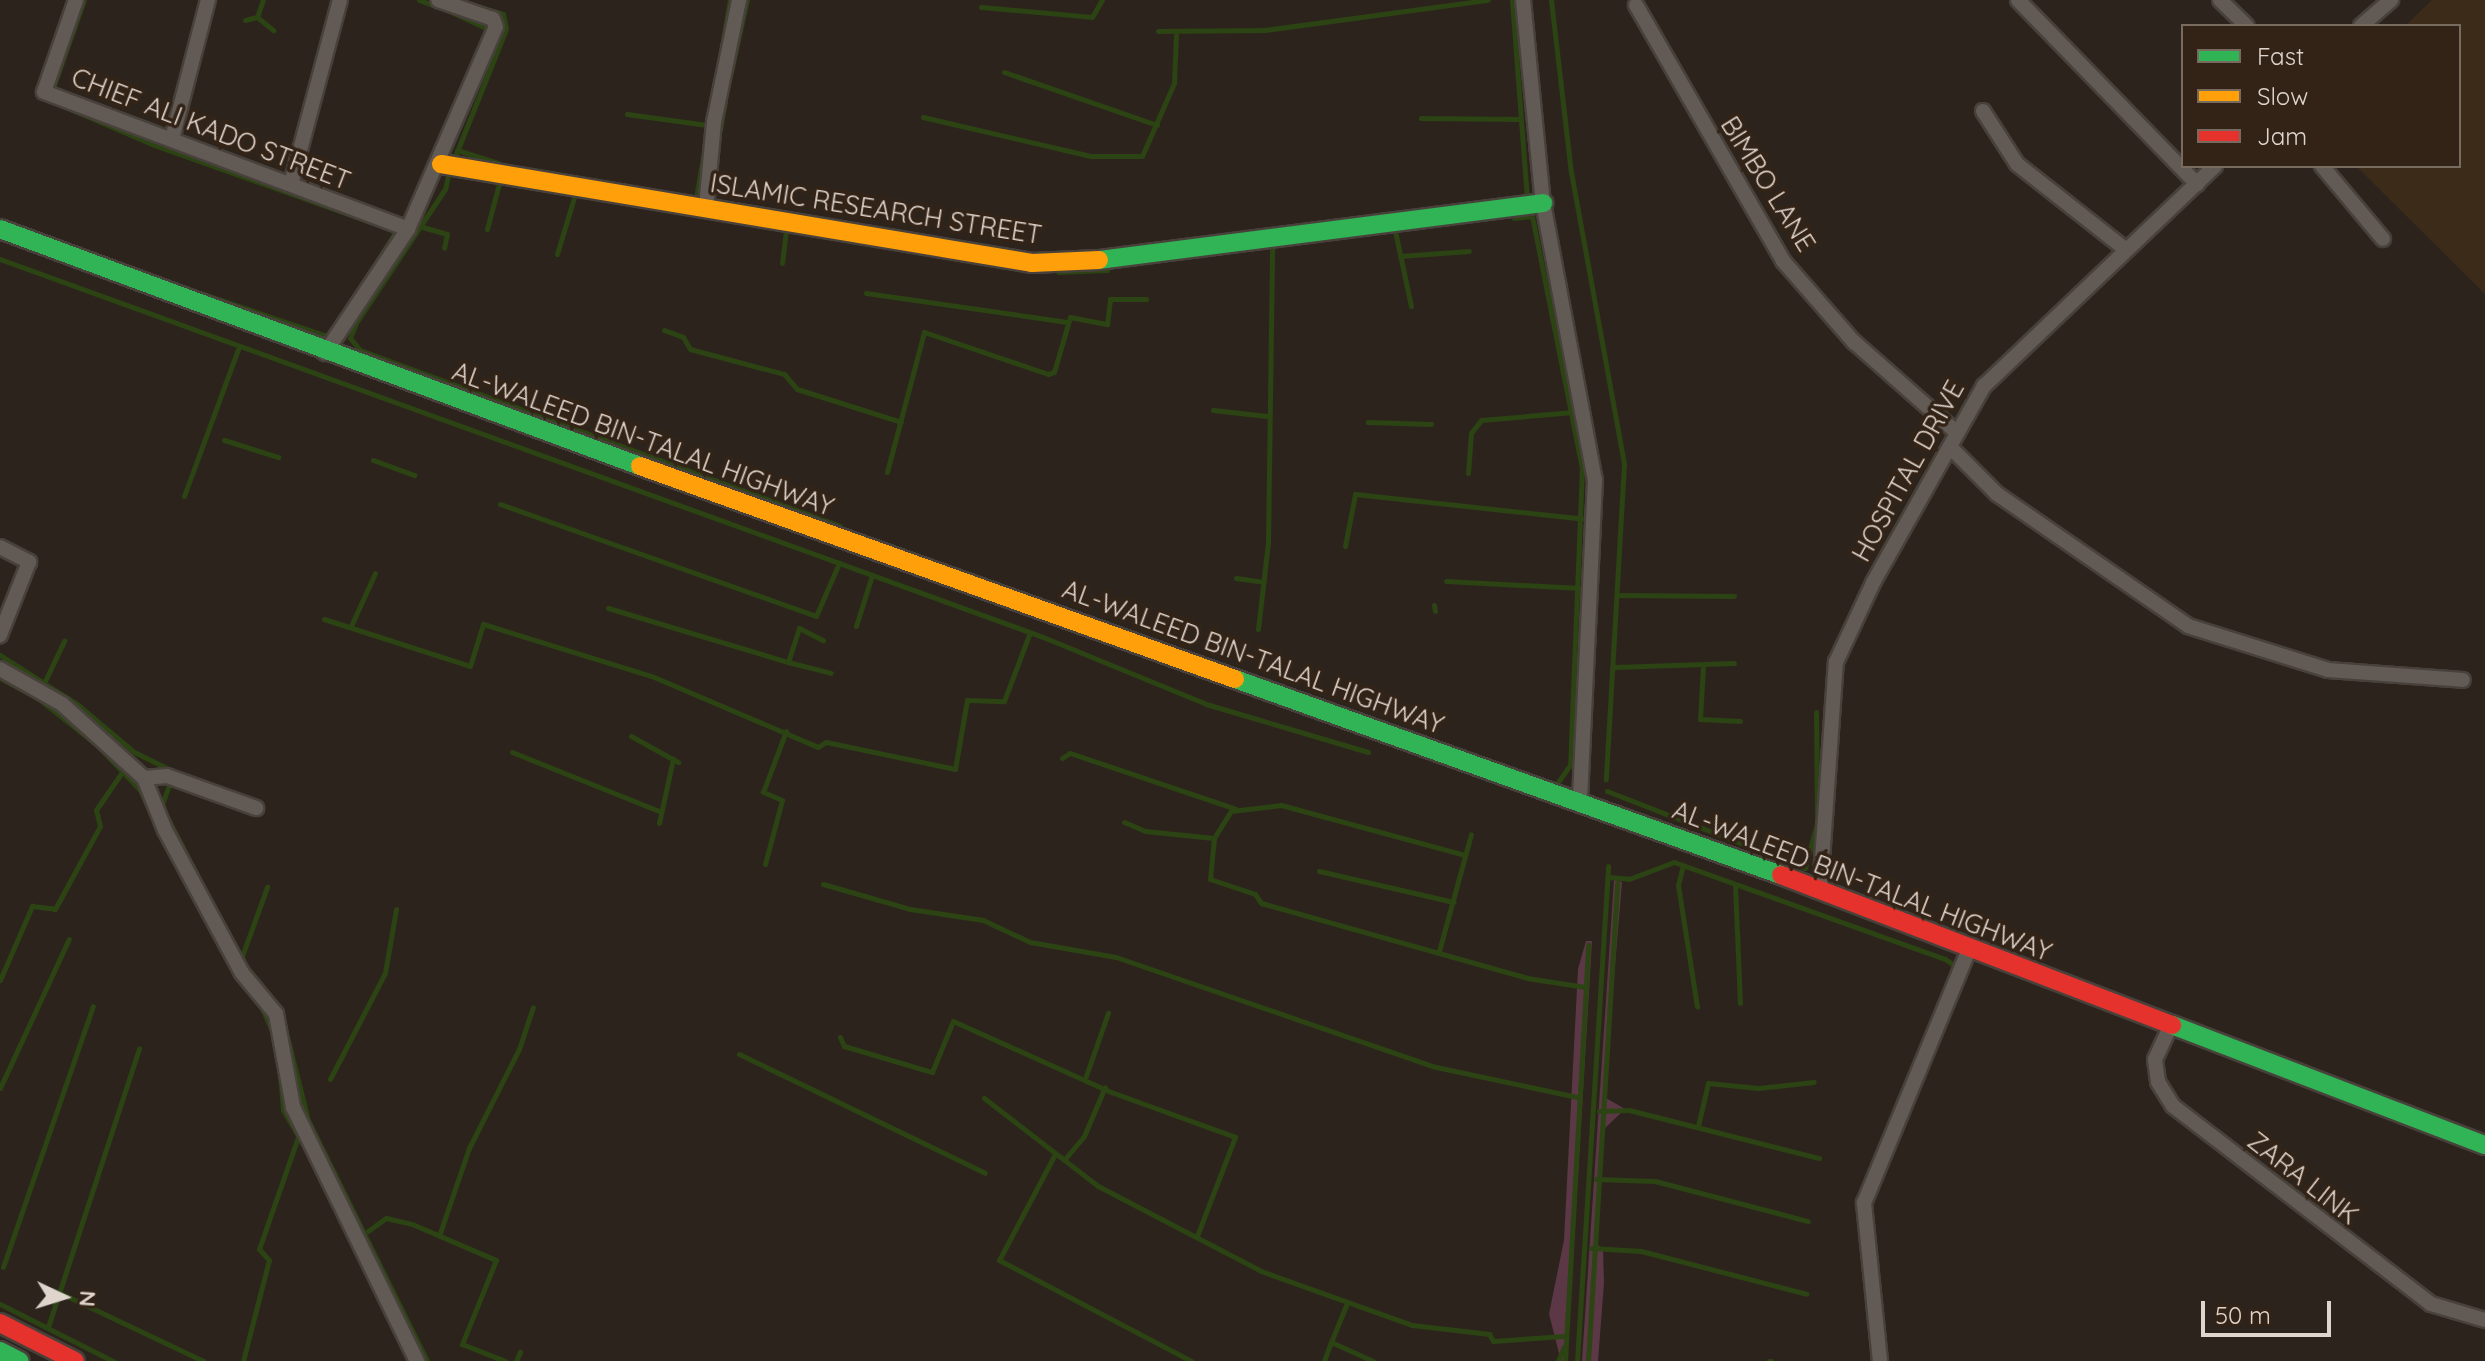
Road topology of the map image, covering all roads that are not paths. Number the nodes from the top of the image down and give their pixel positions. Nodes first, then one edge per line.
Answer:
1 (76, 0) edge
2 (208, 0) edge
3 (340, 0) edge
4 (438, 0) edge
5 (739, 0) edge
6 (1523, 0) edge
7 (2018, 0) edge
8 (2220, 0) edge
9 (2391, 0) edge
10 (1636, 5) dead end
11 (2245, 24) edge
12 (2363, 24) edge
13 (1983, 111) dead end
14 (172, 139) junction
15 (441, 164) junction
16 (2181, 168) edge
17 (2181, 168) edge
18 (2213, 168) edge
19 (2324, 168) edge
20 (291, 184) junction
21 (2197, 184) junction
22 (1543, 203) junction
23 (706, 208) junction
24 (0, 229) edge
25 (408, 229) junction
26 (2383, 239) dead end
27 (2125, 249) junction
28 (325, 353) junction
29 (1956, 432) junction
30 (1950, 447) junction
31 (0, 547) edge
32 (0, 635) edge
33 (0, 669) edge
34 (2463, 680) dead end
35 (144, 778) junction
36 (1580, 803) junction
37 (256, 808) dead end
38 (1820, 889) junction
39 (1969, 949) junction
40 (2171, 1025) junction
41 (2485, 1145) edge
42 (2485, 1320) edge
43 (0, 1323) edge
44 (0, 1351) edge
45 (20, 1361) edge
46 (75, 1361) edge
47 (417, 1361) edge
48 (1880, 1361) edge

1 - 14 street, CHIEF ALI KADO STREET
2 - 14 street
3 - 20 street
4 - 15 street
5 - 23 street
6 - 22 street
7 - 17 street
8 - 11 street
9 - 12 street
10 - 29 street, BIMBO LANE
13 - 27 street
14 - 20 street, CHIEF ALI KADO STREET
15 - 23 street, ISLAMIC RESEARCH STREET
15 - 25 street
16 - 21 street
18 - 21 street, HOSPITAL DRIVE
19 - 26 street
20 - 25 street, CHIEF ALI KADO STREET
21 - 27 street, HOSPITAL DRIVE
22 - 23 street, ISLAMIC RESEARCH STREET
22 - 36 street
24 - 28 street, AL-WALEED BIN-TALAL HIGHWAY
25 - 28 street
27 - 29 street, HOSPITAL DRIVE
28 - 36 street, AL-WALEED BIN-TALAL HIGHWAY
29 - 30 street, HOSPITAL DRIVE
30 - 34 street
30 - 38 street, HOSPITAL DRIVE
31 - 32 street
33 - 35 street
35 - 37 street
35 - 47 street
36 - 38 street, AL-WALEED BIN-TALAL HIGHWAY
38 - 39 street, AL-WALEED BIN-TALAL HIGHWAY
39 - 40 street, AL-WALEED BIN-TALAL HIGHWAY
39 - 48 street
40 - 41 street, AL-WALEED BIN-TALAL HIGHWAY
40 - 42 street, ZARA LINK
43 - 46 street
44 - 45 street

